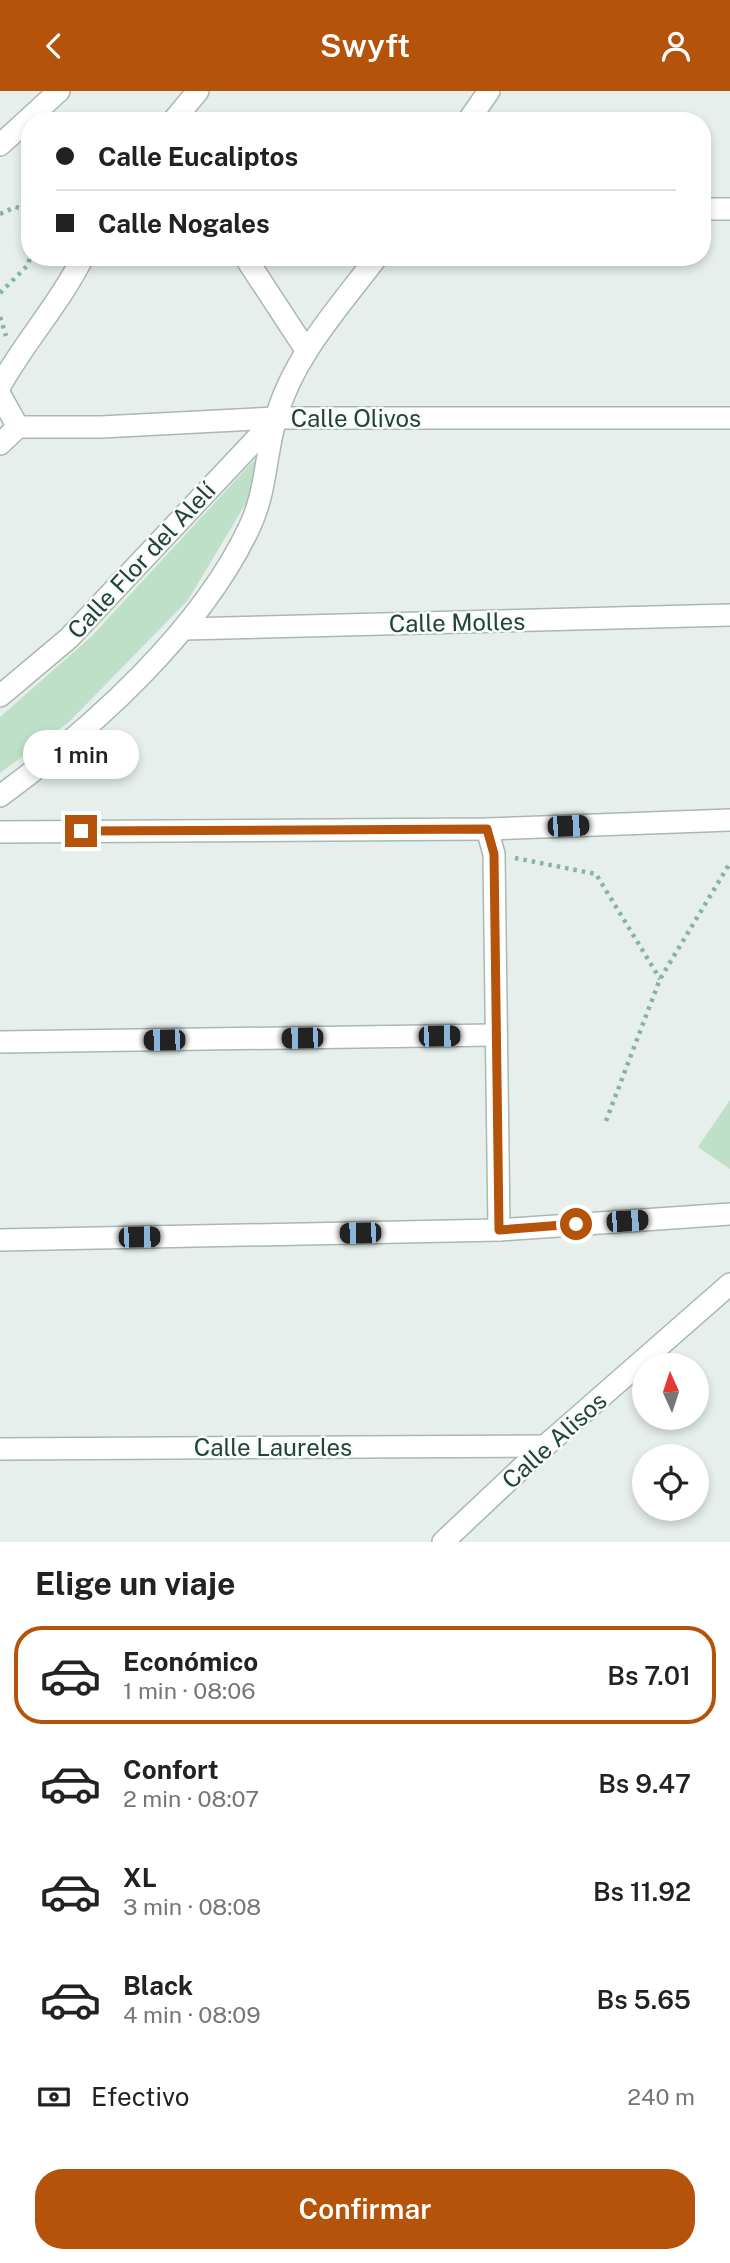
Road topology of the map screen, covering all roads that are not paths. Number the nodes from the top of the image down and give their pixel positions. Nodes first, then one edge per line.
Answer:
1 (59, 91) edge
2 (198, 91) edge
3 (489, 91) edge
4 (36, 112) edge
5 (180, 112) edge
6 (474, 112) edge
7 (21, 126) edge
8 (0, 145) edge
9 (711, 209) edge
10 (730, 209) edge
11 (78, 266) edge
12 (251, 266) edge
13 (370, 266) edge
14 (306, 350) junction
15 (0, 386) edge
16 (0, 395) edge
17 (276, 418) junction
18 (730, 418) edge
19 (18, 427) junction
20 (0, 444) edge
21 (730, 615) edge
22 (184, 629) junction
23 (0, 696) edge
24 (0, 796) edge
25 (730, 820) edge
26 (487, 829) junction
27 (0, 832) edge
28 (494, 1035) junction
29 (0, 1042) edge
30 (730, 1214) edge
31 (499, 1230) junction
32 (0, 1240) edge
33 (730, 1284) edge
34 (545, 1446) junction
35 (0, 1449) edge
36 (443, 1542) edge

1 - 4 street
2 - 5 street
3 - 6 street
7 - 8 street
9 - 10 street
11 - 15 street
12 - 14 street
13 - 14 street
14 - 17 street
16 - 19 street
17 - 18 street, Calle Olivos
17 - 19 street, Calle Olivos
17 - 22 street
17 - 23 street, Calle Flor del Alelí
19 - 20 street
21 - 22 street, Calle Molles
22 - 24 street
25 - 26 street
26 - 27 street
26 - 28 street
28 - 29 street
28 - 31 street
30 - 31 street
31 - 32 street
33 - 34 street, Calle Alisos
34 - 35 street, Calle Laureles
34 - 36 street, Calle Alisos

